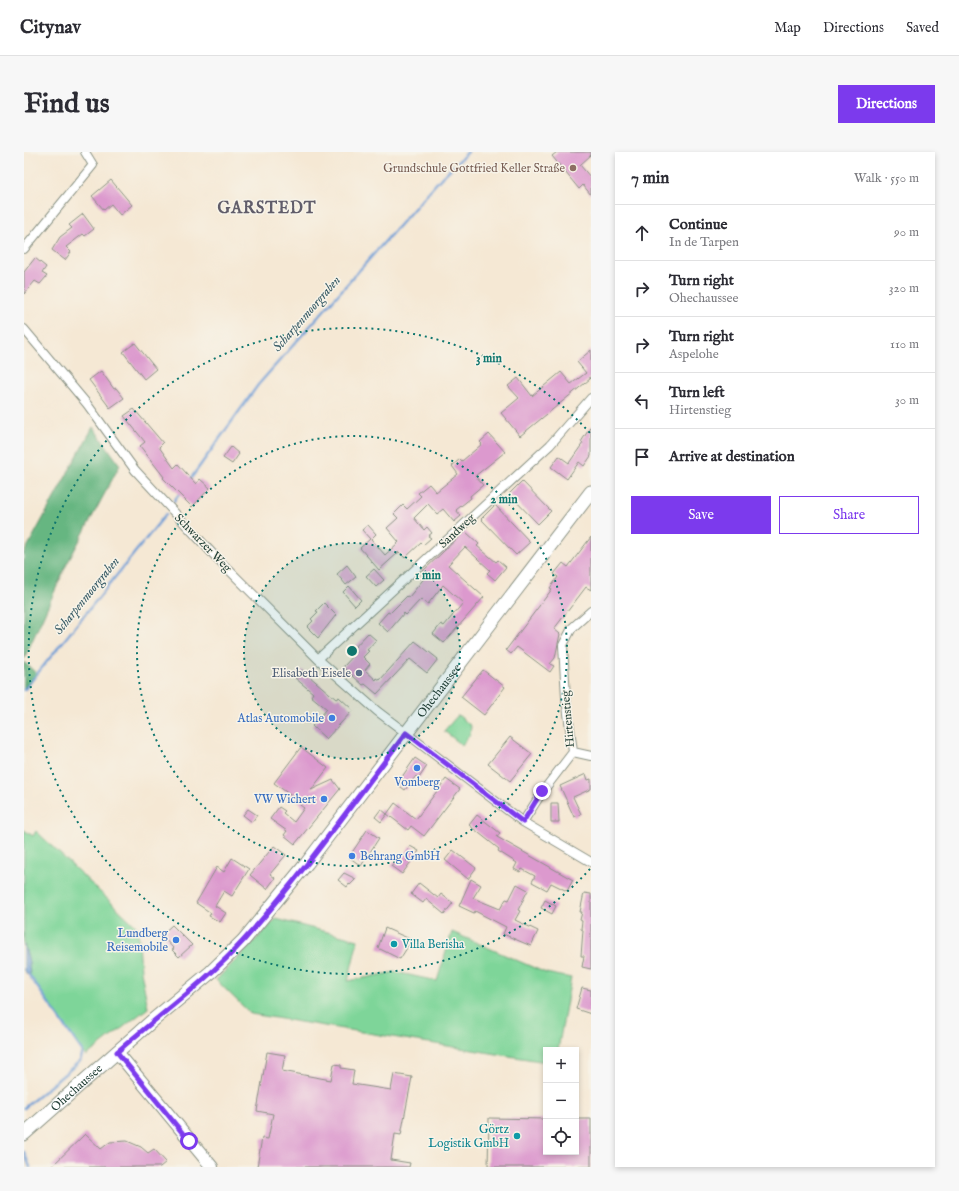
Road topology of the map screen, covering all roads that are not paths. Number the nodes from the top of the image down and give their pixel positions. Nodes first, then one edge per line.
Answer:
1 (86, 152) edge
2 (24, 249) edge
3 (24, 329) edge
4 (591, 398) edge
5 (591, 492) edge
6 (591, 611) edge
7 (318, 660) junction
8 (406, 733) junction
9 (573, 752) junction
10 (591, 756) edge
11 (523, 822) junction
12 (591, 862) edge
13 (117, 1052) junction
14 (24, 1134) edge
15 (212, 1167) edge

1 - 2 street
3 - 7 street, Schwarzer Weg
4 - 7 street, Sandweg
5 - 8 main road, Ohechaussee
6 - 9 street, Hirtenstieg
7 - 8 street, Schwarzer Weg
8 - 11 street, Schwarzer Weg
8 - 13 main road, Ohechaussee
9 - 10 street
9 - 11 street, Hirtenstieg
11 - 12 street, Schwarzer Weg
13 - 14 main road, Ohechaussee
13 - 15 street

